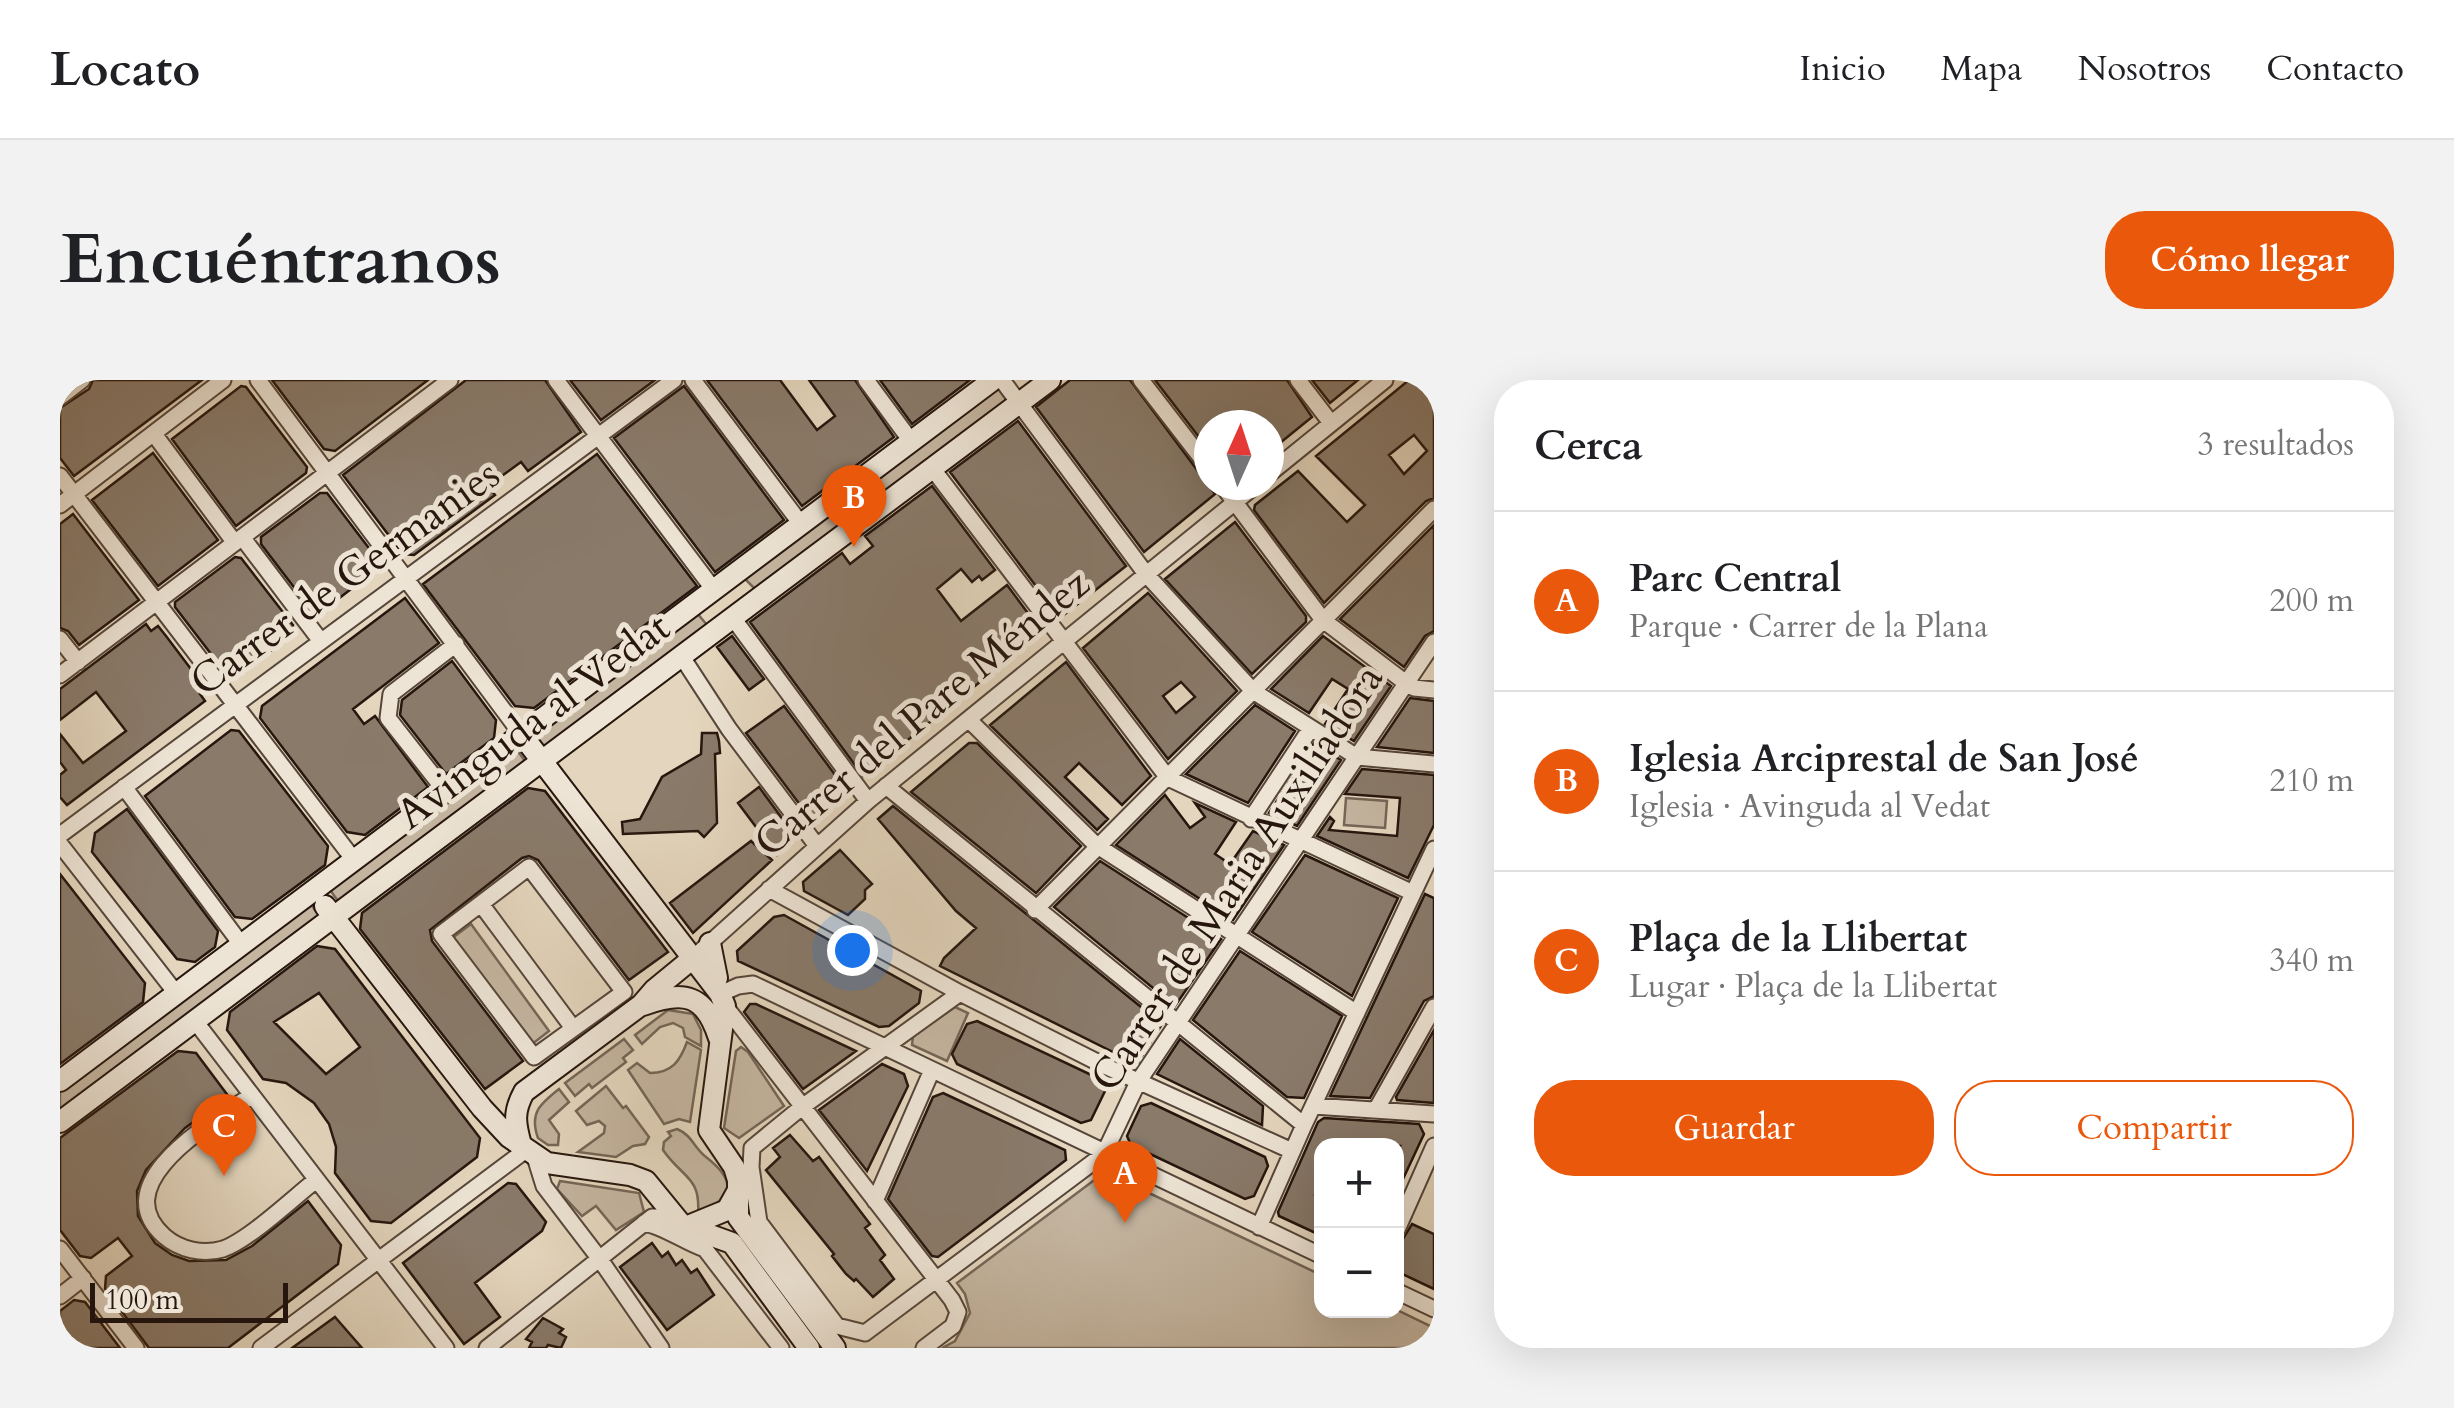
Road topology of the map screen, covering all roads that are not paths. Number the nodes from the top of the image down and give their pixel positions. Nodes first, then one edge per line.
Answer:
1 (82, 380) edge
2 (223, 380) edge
3 (258, 380) edge
4 (450, 380) edge
5 (556, 380) edge
6 (674, 380) edge
7 (693, 380) edge
8 (866, 380) edge
9 (993, 380) edge
10 (1002, 380) edge
11 (1050, 380) edge
12 (1141, 380) edge
13 (1298, 380) edge
14 (1385, 380) edge
15 (60, 396) edge
16 (1019, 403) junction
17 (1331, 423) junction
18 (154, 434) junction
19 (599, 436) junction
20 (911, 441) junction
21 (1194, 449) edge
22 (1284, 462) edge
23 (932, 468) junction
24 (326, 472) junction
25 (60, 476) edge
26 (74, 494) junction
27 (1237, 500) edge
28 (1235, 502) junction
29 (60, 505) edge
30 (1434, 509) edge
31 (801, 524) junction
32 (239, 540) junction
33 (1146, 574) junction
34 (405, 576) junction
35 (715, 590) junction
36 (156, 603) junction
37 (734, 617) junction
38 (1323, 620) junction
39 (60, 639) edge
40 (320, 640) junction
41 (1065, 642) junction
42 (1434, 642) edge
43 (456, 644) junction
44 (682, 657) junction
45 (78, 662) junction
46 (60, 675) edge
47 (1406, 683) junction
48 (1434, 690) edge
49 (1253, 691) junction
50 (232, 705) junction
51 (970, 720) junction
52 (1311, 728) junction
53 (522, 734) junction
54 (1357, 757) junction
55 (542, 760) junction
56 (1434, 764) edge
57 (1168, 778) junction
58 (886, 786) junction
59 (124, 787) junction
60 (446, 792) junction
61 (868, 801) junction
62 (1251, 820) junction
63 (60, 835) edge
64 (1300, 842) junction
65 (60, 844) edge
66 (1096, 845) junction
67 (817, 846) junction
68 (1434, 849) edge
69 (354, 860) junction
70 (769, 889) junction
71 (313, 890) junction
72 (1413, 894) junction
73 (482, 904) junction
74 (1035, 910) junction
75 (332, 916) junction
76 (1238, 935) junction
77 (710, 943) junction
78 (241, 944) junction
79 (693, 958) junction
80 (176, 993) junction
81 (960, 993) junction
82 (720, 995) junction
83 (641, 1006) junction
84 (1434, 1008) edge
85 (1357, 1013) junction
86 (195, 1021) junction
87 (1176, 1024) junction
88 (573, 1028) junction
89 (721, 1044) junction
90 (884, 1047) junction
91 (932, 1070) junction
92 (60, 1081) edge
93 (1138, 1082) junction
94 (252, 1095) junction
95 (1313, 1106) junction
96 (802, 1107) junction
97 (1376, 1110) junction
98 (1434, 1114) edge
99 (60, 1122) edge
100 (1304, 1125) junction
101 (1434, 1146) edge
102 (722, 1148) junction
103 (527, 1151) junction
104 (1292, 1151) junction
105 (1104, 1154) junction
106 (316, 1180) junction
107 (739, 1189) junction
108 (875, 1201) junction
109 (759, 1222) junction
110 (644, 1224) junction
111 (686, 1224) junction
112 (1260, 1227) junction
113 (1398, 1228) edge
114 (60, 1249) edge
115 (705, 1249) junction
116 (1314, 1252) edge
117 (599, 1258) junction
118 (378, 1260) junction
119 (83, 1278) junction
120 (936, 1280) junction
121 (1404, 1295) edge
122 (60, 1296) edge
123 (1434, 1309) edge
124 (866, 1340) edge
125 (136, 1348) edge
126 (261, 1348) edge
127 (446, 1348) edge
128 (487, 1348) edge
129 (661, 1348) edge
130 (782, 1348) edge
131 (809, 1348) edge
132 (835, 1348) edge
133 (924, 1348) edge

1 - 15 street
2 - 18 street
3 - 24 street
4 - 24 street
5 - 19 street
6 - 19 street, Carrer de Germanies
7 - 31 street
8 - 20 street
9 - 20 street, Avinguda al Vedat
10 - 16 street
11 - 16 street, Avinguda al Vedat
12 - 21 street
13 - 17 street
14 - 17 street
16 - 23 street, Avinguda al Vedat
16 - 33 street
17 - 22 street
18 - 26 street
18 - 32 street
19 - 34 street, Carrer de Germanies
19 - 35 street
20 - 31 street, Avinguda al Vedat
23 - 37 street, Avinguda al Vedat
23 - 41 street
24 - 32 street
24 - 34 street
25 - 26 street
26 - 29 street
26 - 36 street
27 - 28 street, Carrer del Pare Méndez
28 - 33 street, Carrer del Pare Méndez
28 - 38 street
30 - 38 street
31 - 35 street, Avinguda al Vedat
32 - 36 street
32 - 40 street
33 - 41 street, Carrer del Pare Méndez
33 - 49 street
34 - 40 street, Carrer de Germanies
34 - 43 street
35 - 37 street
35 - 37 street
35 - 53 street, Avinguda al Vedat
36 - 45 street
36 - 50 street
37 - 44 street, Avinguda al Vedat
37 - 61 street
38 - 47 street
38 - 49 street
39 - 45 street
40 - 50 street, Carrer de Germanies
41 - 51 street, Carrer del Pare Méndez
41 - 57 street
42 - 47 street, Carrer de Maria Auxiliadora
43 - 53 street
43 - 60 street
44 - 55 street, Avinguda al Vedat
44 - 67 street
45 - 46 street
47 - 48 street
47 - 54 street, Carrer de Maria Auxiliadora
49 - 52 street
49 - 57 street
50 - 59 street, Carrer de Germanies
50 - 69 street
51 - 58 street, Carrer del Pare Méndez
51 - 66 street
52 - 54 street
52 - 62 street
53 - 55 street
53 - 60 street, Avinguda al Vedat
54 - 56 street
54 - 64 street, Carrer de Maria Auxiliadora
55 - 75 street, Avinguda al Vedat
55 - 79 street
57 - 62 street
57 - 66 street
58 - 61 street, Carrer del Pare Méndez
58 - 74 street
59 - 63 street, Carrer de Germanies
59 - 78 street
60 - 69 street, Avinguda al Vedat
61 - 67 street, Carrer del Pare Méndez
62 - 64 street
64 - 72 street
64 - 76 street, Carrer de Maria Auxiliadora
65 - 80 street
66 - 74 street
66 - 76 street
67 - 70 street, Carrer del Pare Méndez
68 - 72 street
69 - 71 street, Avinguda al Vedat
70 - 77 street, Carrer del Pare Méndez
70 - 81 street
71 - 75 street
71 - 78 street, Avinguda al Vedat
72 - 85 street
73 - 88 street
73 - 88 street
73 - 88 street
74 - 87 street
75 - 86 street, Avinguda al Vedat
75 - 103 street
76 - 85 street
76 - 87 street, Carrer de Maria Auxiliadora
77 - 79 street, Carrer del Pare Méndez
77 - 82 street
78 - 80 street, Avinguda al Vedat
79 - 82 street
79 - 83 street, Carrer del Pare Méndez
80 - 92 street, Avinguda al Vedat
81 - 90 street
81 - 93 street
82 - 89 street
82 - 90 street
82 - 96 street
83 - 89 street, Carrer del Pare Méndez
83 - 103 street, Carrer del Pare Méndez
84 - 97 street
85 - 95 street
86 - 94 street
86 - 99 street, Avinguda al Vedat
87 - 93 street, Carrer de Maria Auxiliadora
87 - 100 street
89 - 102 street
90 - 91 street
90 - 96 street
91 - 105 street
91 - 108 street
93 - 104 street
93 - 105 street, Carrer de Maria Auxiliadora
94 - 106 street
94 - 106 street
95 - 97 street
95 - 100 street
96 - 108 street
96 - 109 street
97 - 98 street
100 - 104 street
101 - 113 street
102 - 107 street
102 - 109 street
103 - 111 street
103 - 117 street
103 - 118 street
104 - 112 street
105 - 112 street
105 - 120 street
106 - 118 street
107 - 111 street
107 - 132 street
108 - 120 street
109 - 124 street
110 - 111 street
110 - 115 street
110 - 117 street
111 - 115 street
111 - 131 street
112 - 116 street
114 - 119 street
115 - 130 street
117 - 128 street
117 - 129 street
118 - 126 street
118 - 127 street
119 - 122 street
119 - 125 street
120 - 124 street
120 - 133 street
121 - 123 street

